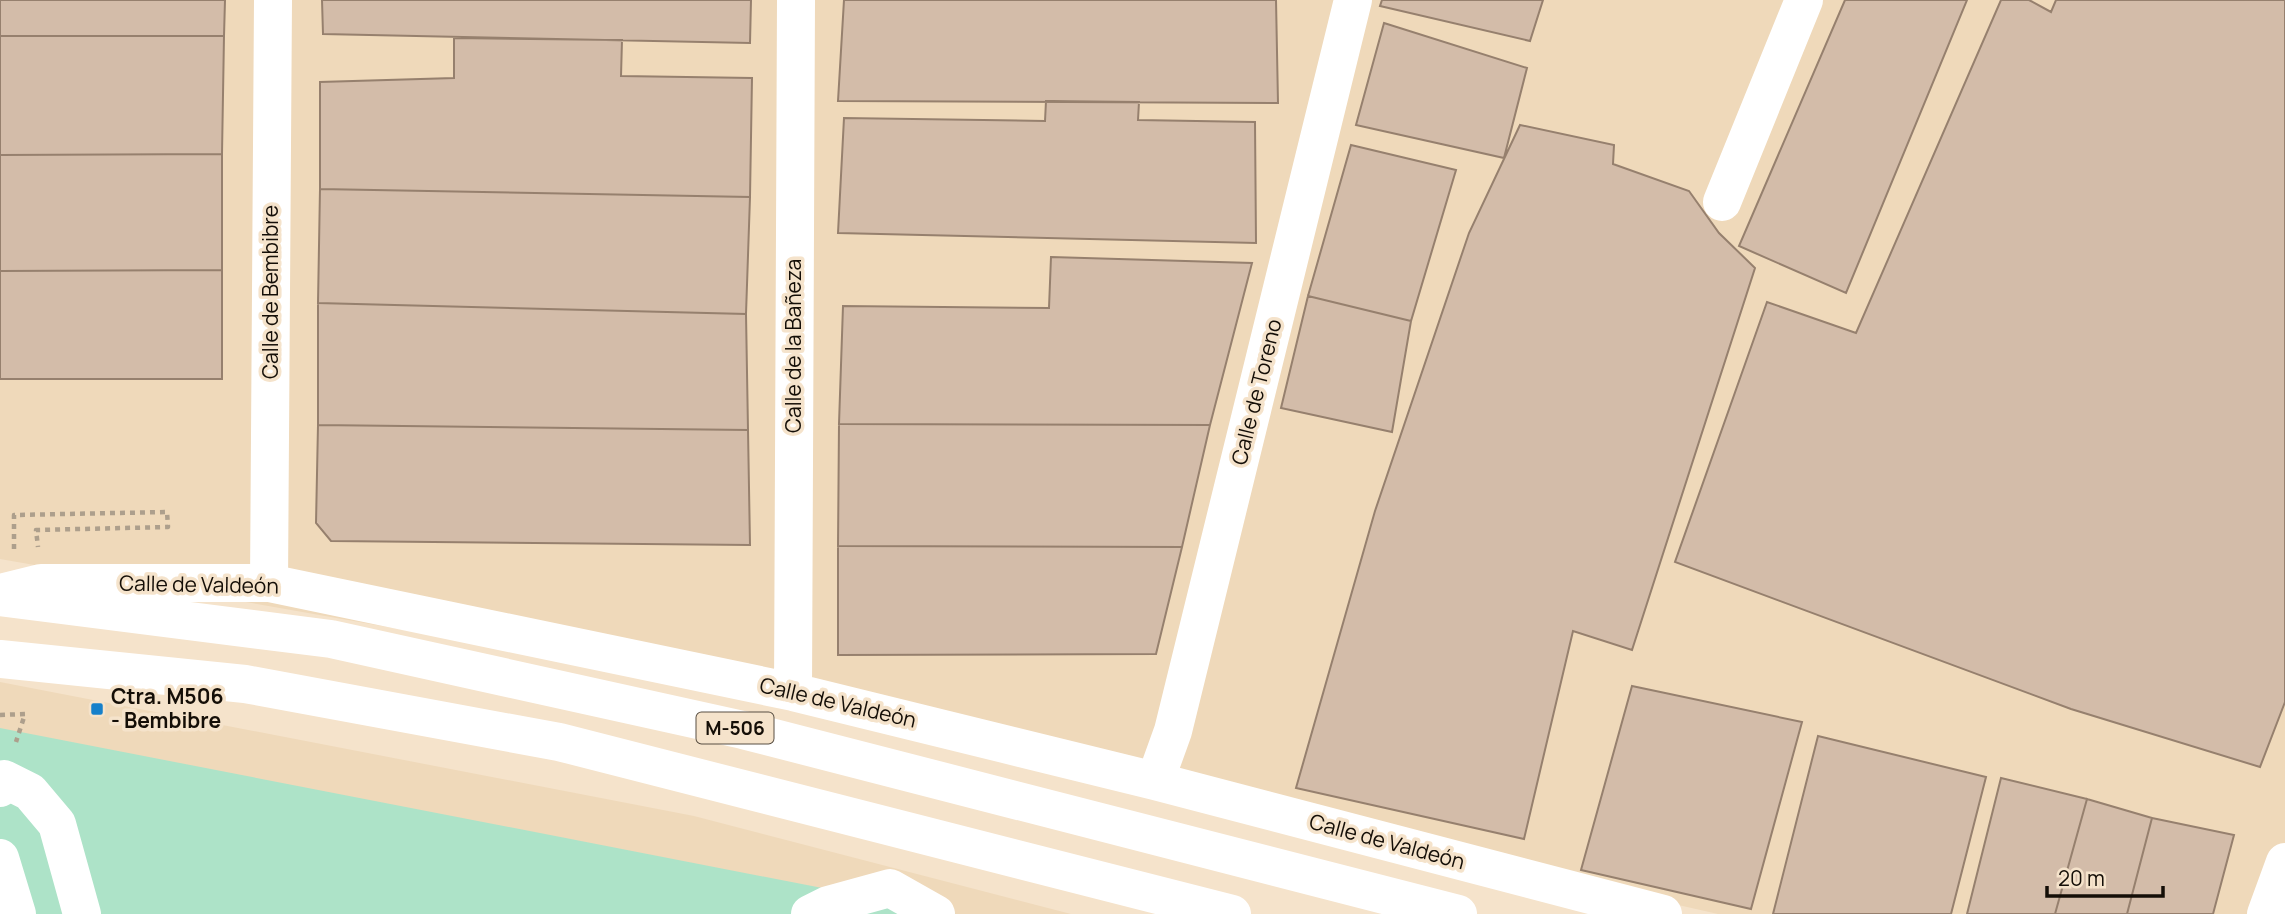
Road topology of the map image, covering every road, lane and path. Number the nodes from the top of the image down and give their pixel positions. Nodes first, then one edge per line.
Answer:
1 (273, 0) edge
2 (796, 0) edge
3 (1353, 0) edge
4 (1804, 0) edge
5 (1722, 202) dead end
6 (269, 583) junction
7 (0, 595) edge
8 (0, 659) edge
9 (793, 692) junction
10 (0, 715) edge
11 (1155, 781) junction
12 (2, 784) edge
13 (0, 858) edge
14 (2285, 862) edge
15 (17, 914) edge
16 (82, 914) edge
17 (810, 914) edge
18 (936, 914) edge
19 (1232, 914) edge
20 (1458, 914) edge
21 (1663, 914) edge
22 (2266, 914) edge

1 - 6 main road, Calle de Bembibre
2 - 9 main road, Calle de la Bañeza
3 - 11 main road, Calle de Toreno
4 - 5 main road
6 - 7 main road, Calle de Valdeón
6 - 9 main road, Calle de Valdeón
7 - 20 main road, M-506
8 - 19 main road
9 - 11 main road, Calle de Valdeón
10 - 12 path
11 - 21 main road, Calle de Valdeón
12 - 16 main road
13 - 15 main road
14 - 22 main road
17 - 18 main road

